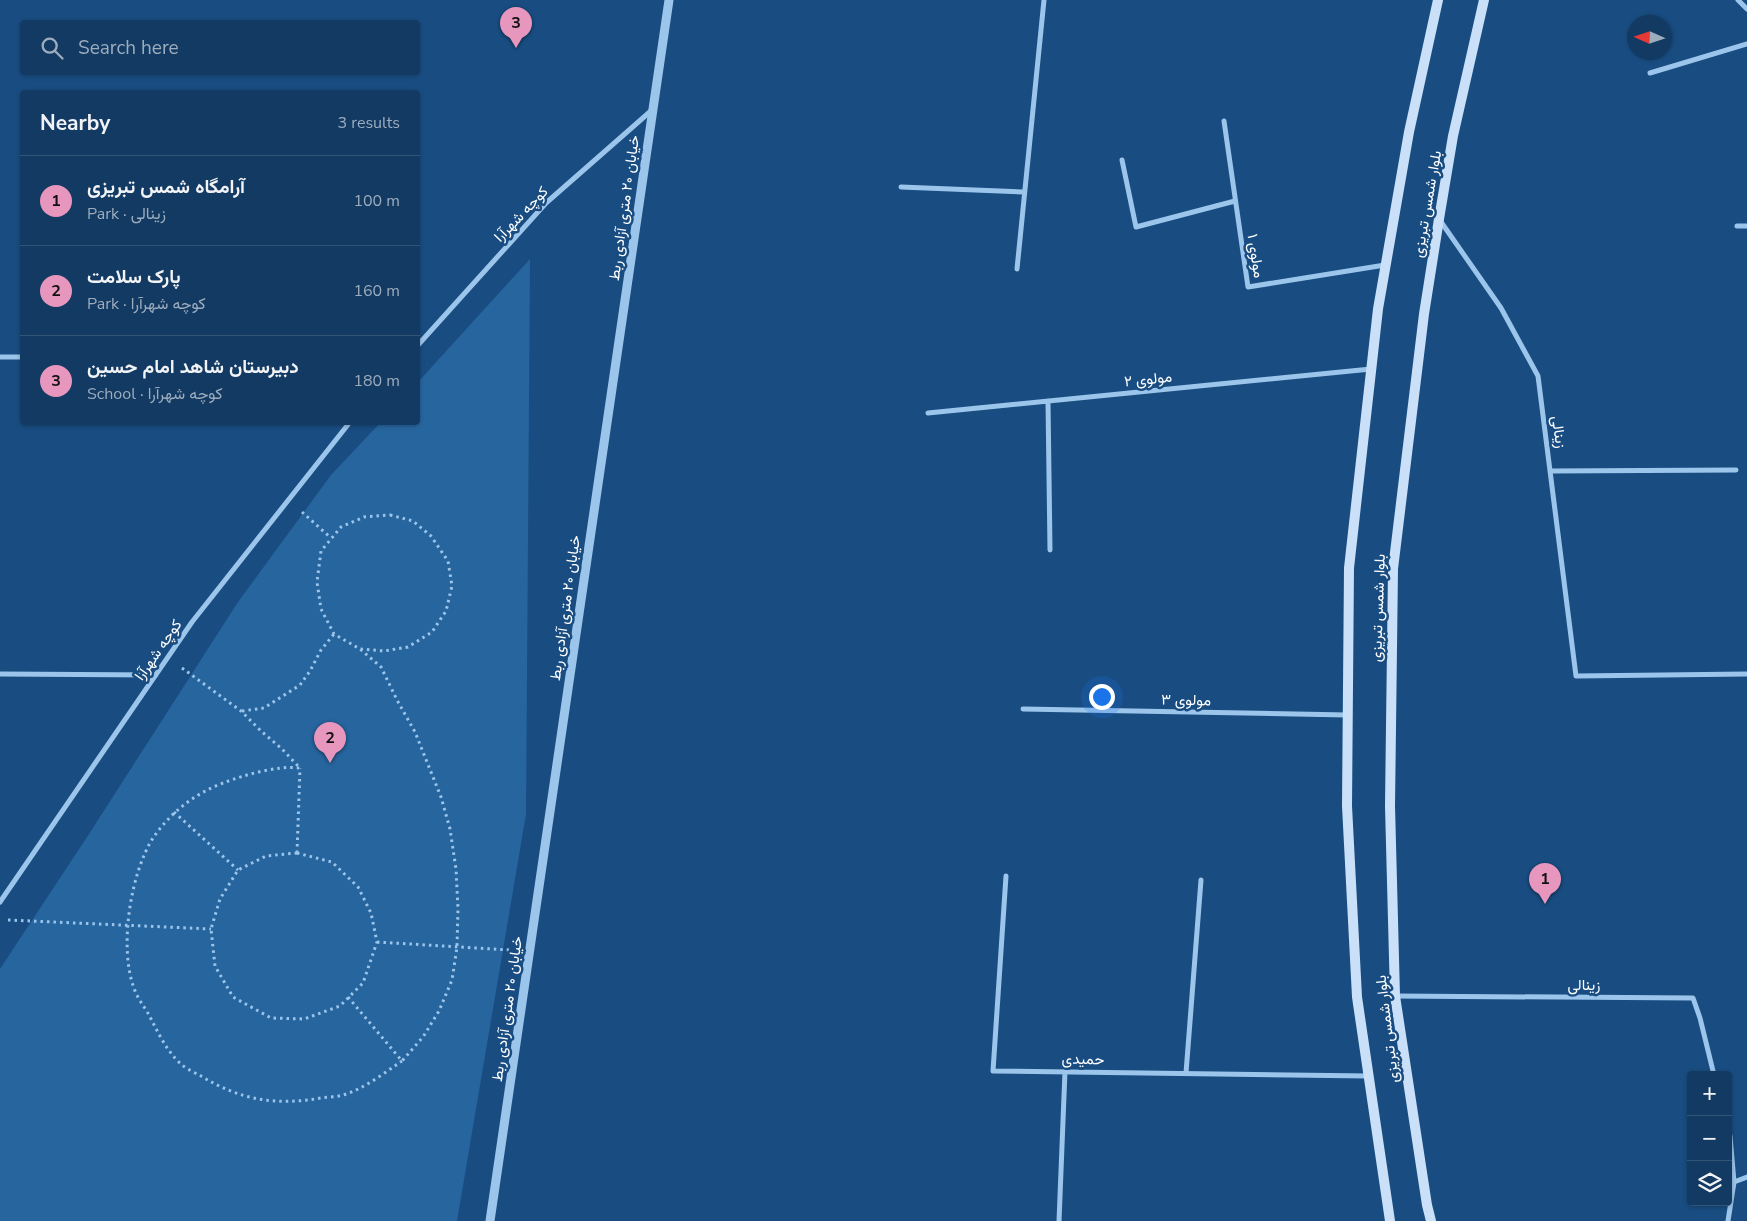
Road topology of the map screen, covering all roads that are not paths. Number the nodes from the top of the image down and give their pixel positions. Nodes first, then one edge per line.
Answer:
1 (669, 0) edge
2 (1044, 0) edge
3 (1438, 0) edge
4 (1484, 0) edge
5 (1738, 0) edge
6 (1747, 9) edge
7 (1747, 44) edge
8 (1650, 73) dead end
9 (652, 110) junction
10 (1224, 121) dead end
11 (1122, 160) dead end
12 (901, 187) dead end
13 (1024, 192) junction
14 (1235, 201) junction
15 (1439, 219) junction
16 (1737, 226) dead end
17 (1747, 226) edge
18 (1386, 265) junction
19 (1017, 269) dead end
20 (420, 343) edge
21 (0, 357) edge
22 (20, 357) edge
23 (1371, 369) junction
24 (1048, 401) junction
25 (928, 413) dead end
26 (348, 425) edge
27 (1736, 470) dead end
28 (1551, 471) junction
29 (1050, 550) dead end
30 (0, 674) edge
31 (1747, 674) edge
32 (156, 675) junction
33 (1023, 710) dead end
34 (1348, 715) junction
35 (1006, 876) dead end
36 (1201, 880) dead end
37 (0, 902) edge
38 (1395, 996) junction
39 (1065, 1071) junction
40 (1713, 1071) edge
41 (1186, 1073) junction
42 (1368, 1076) junction
43 (1732, 1159) edge
44 (1747, 1177) edge
45 (1734, 1182) junction
46 (490, 1221) edge
47 (1059, 1221) edge
48 (1390, 1221) edge
49 (1431, 1221) edge
50 (1728, 1221) edge

1 - 9 street, خیابان ۲۰ متری آزادی ربط
2 - 13 street
3 - 18 main road, بلوار شمس تبریزی
4 - 15 main road, بلوار شمس تبریزی
5 - 6 street
7 - 8 street
9 - 20 street, کوچه شهرآرا
9 - 46 street, خیابان ۲۰ متری آزادی ربط
10 - 14 street, مولوی ۱
11 - 14 street
12 - 13 street
13 - 19 street
14 - 18 street, مولوی ۱
15 - 28 street, زینالی
15 - 38 main road, بلوار شمس تبریزی
16 - 17 street
18 - 23 main road, بلوار شمس تبریزی
21 - 22 street
23 - 24 street, مولوی ۲
23 - 34 main road, بلوار شمس تبریزی
24 - 25 street, مولوی ۲
24 - 29 street
26 - 32 street, کوچه شهرآرا
27 - 28 street
28 - 31 street, زینالی
30 - 32 street
32 - 37 street, کوچه شهرآرا
33 - 34 street, مولوی ۳
34 - 42 main road, بلوار شمس تبریزی
35 - 39 street, حمیدی
36 - 41 street
38 - 40 street, زینالی
38 - 49 main road, بلوار شمس تبریزی
39 - 41 street, حمیدی
39 - 47 street
41 - 42 street, حمیدی
42 - 48 main road, بلوار شمس تبریزی
43 - 45 street
44 - 45 street
45 - 50 street

